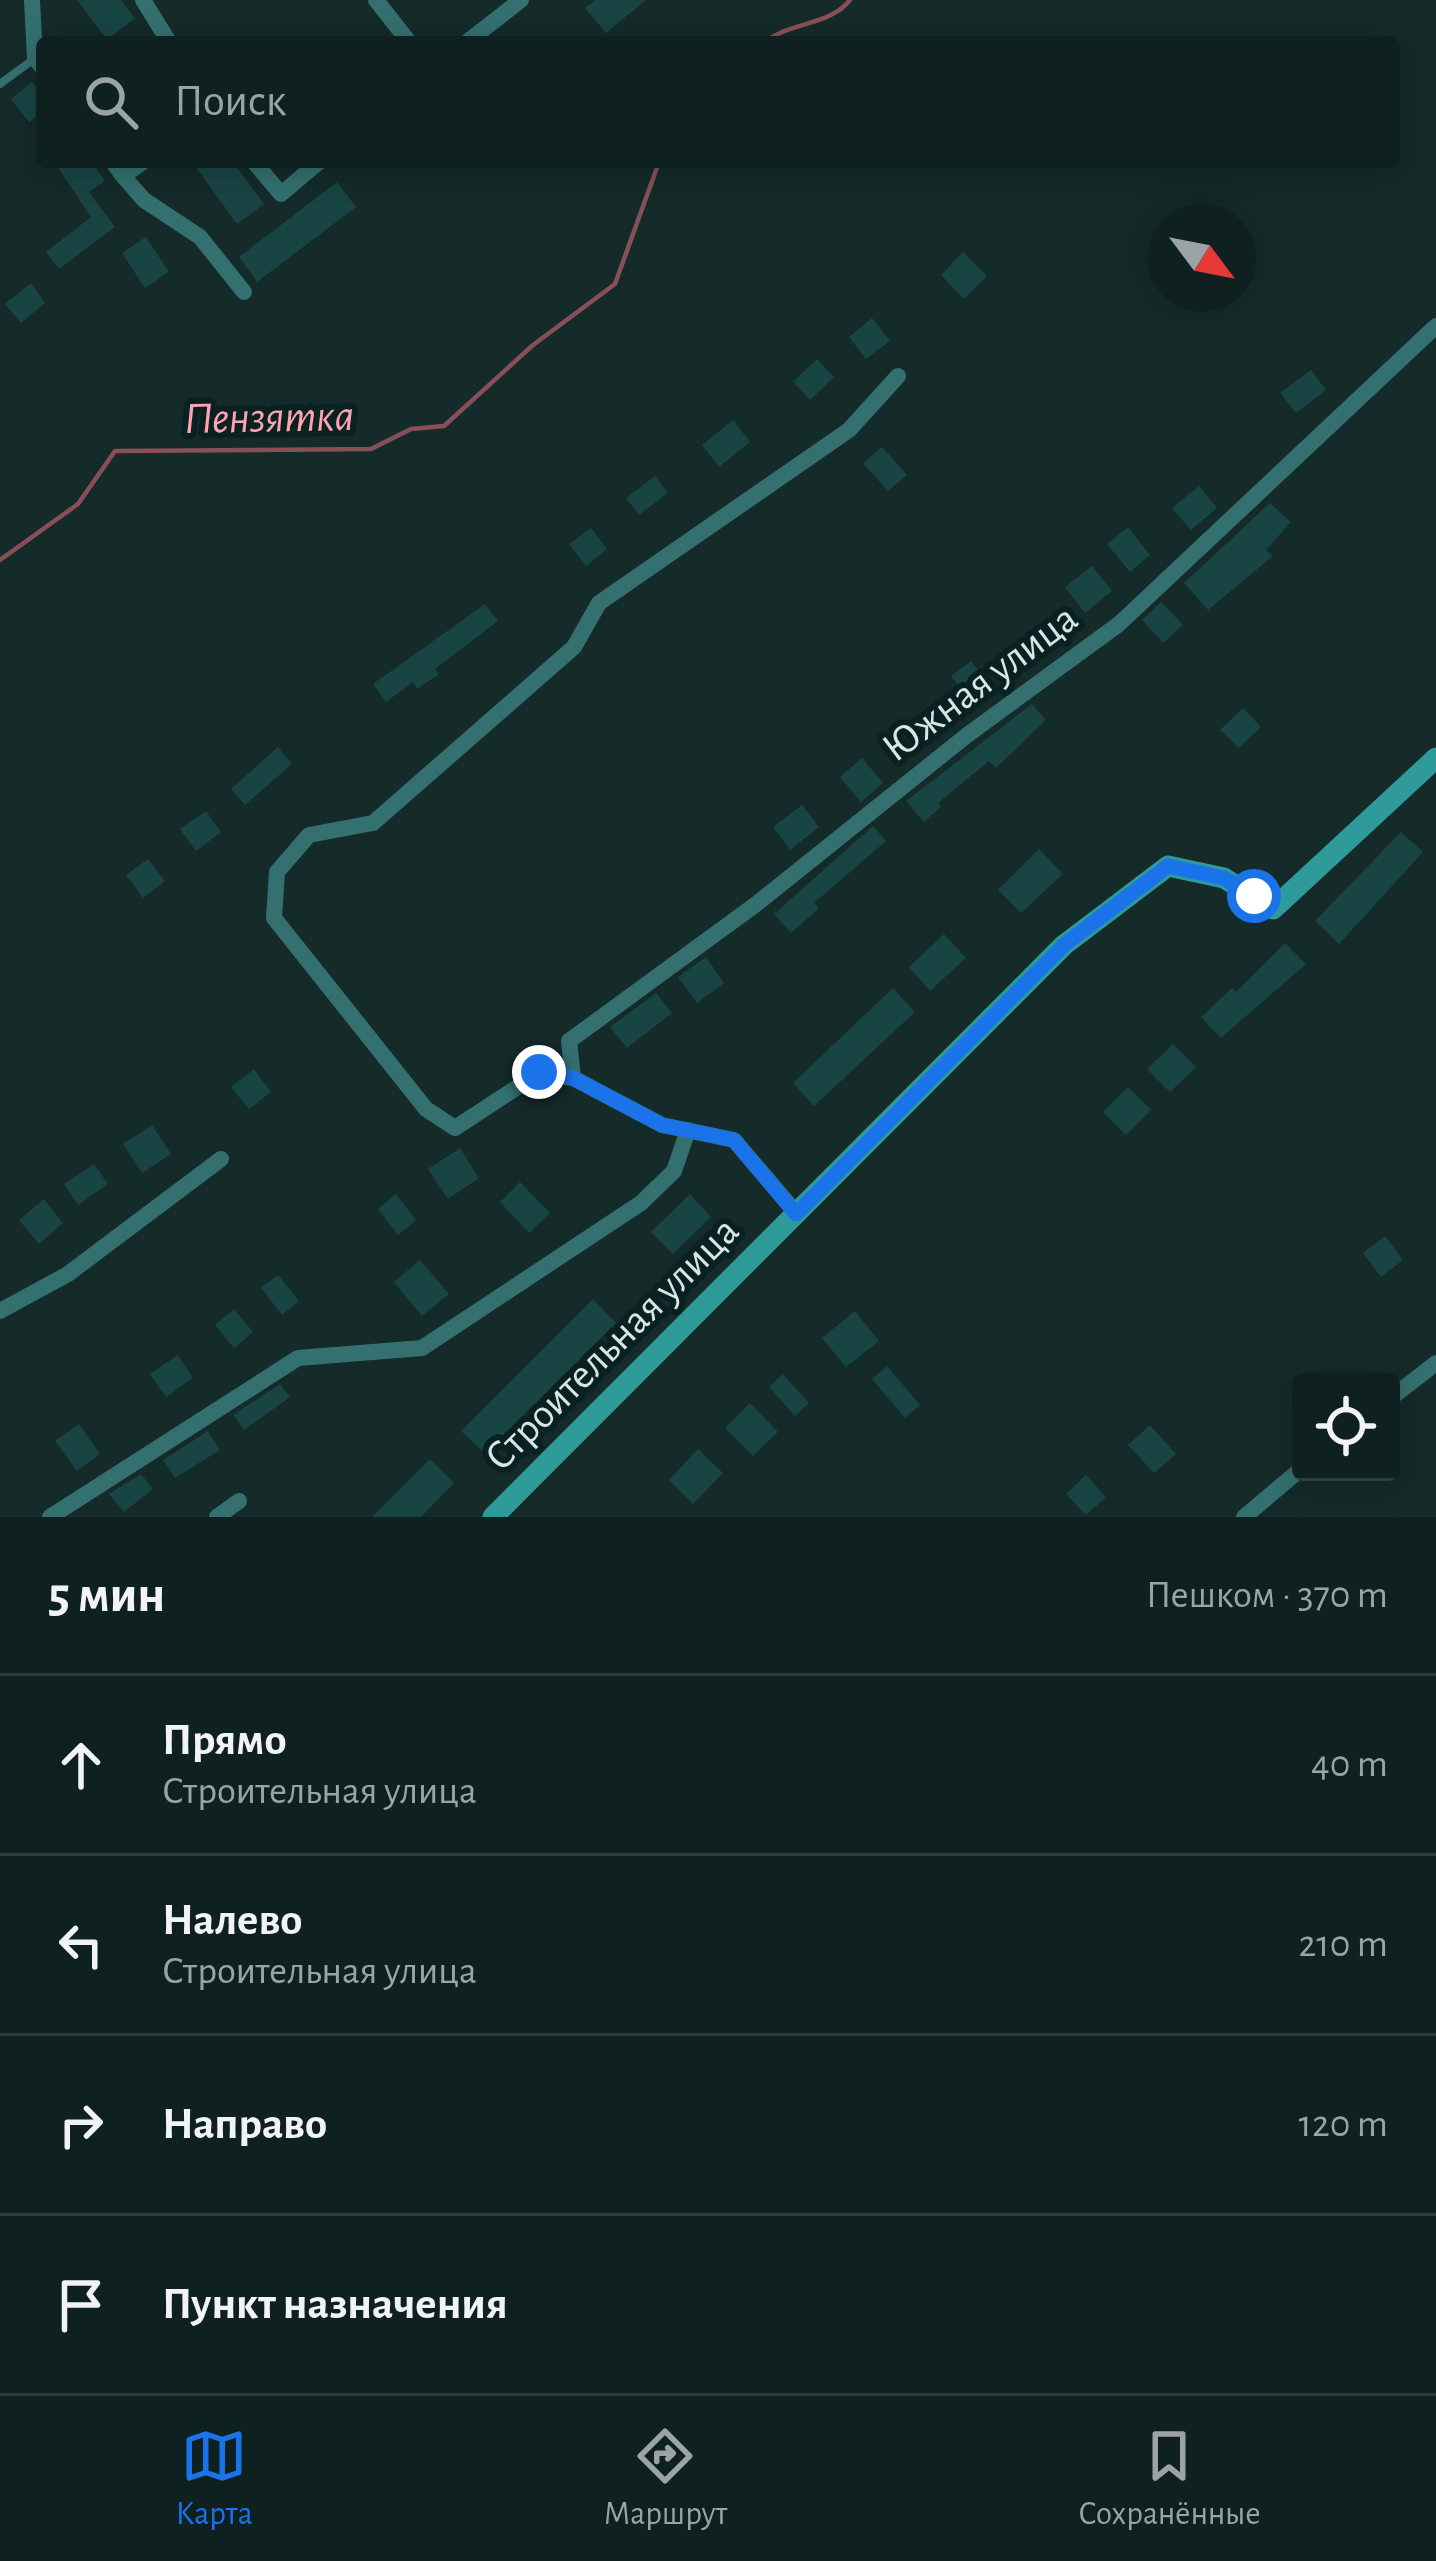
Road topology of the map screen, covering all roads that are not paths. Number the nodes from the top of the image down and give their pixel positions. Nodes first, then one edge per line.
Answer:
1 (32, 0) edge
2 (143, 0) edge
3 (376, 0) edge
4 (521, 0) edge
5 (36, 36) edge
6 (165, 36) edge
7 (404, 36) edge
8 (474, 36) edge
9 (36, 64) edge
10 (0, 84) edge
11 (259, 168) edge
12 (312, 168) edge
13 (118, 169) edge
14 (244, 292) dead end
15 (1436, 326) edge
16 (898, 376) dead end
17 (1436, 758) edge
18 (573, 1078) junction
19 (688, 1130) junction
20 (221, 1160) dead end
21 (796, 1214) junction
22 (0, 1311) edge
23 (1436, 1363) edge
24 (1400, 1391) edge
25 (1292, 1477) edge
26 (239, 1501) dead end
27 (497, 1516) edge
28 (50, 1517) edge
29 (217, 1517) edge
30 (1244, 1517) edge

1 - 5 street
2 - 6 street
3 - 7 street
4 - 8 street
9 - 10 lane
11 - 12 street
13 - 14 street
15 - 18 street, Южная улица
16 - 18 street
17 - 21 street, Строительная улица
18 - 19 street
19 - 21 street
19 - 28 street
20 - 22 street
21 - 27 street, Строительная улица
23 - 24 street
25 - 30 street
26 - 29 street

